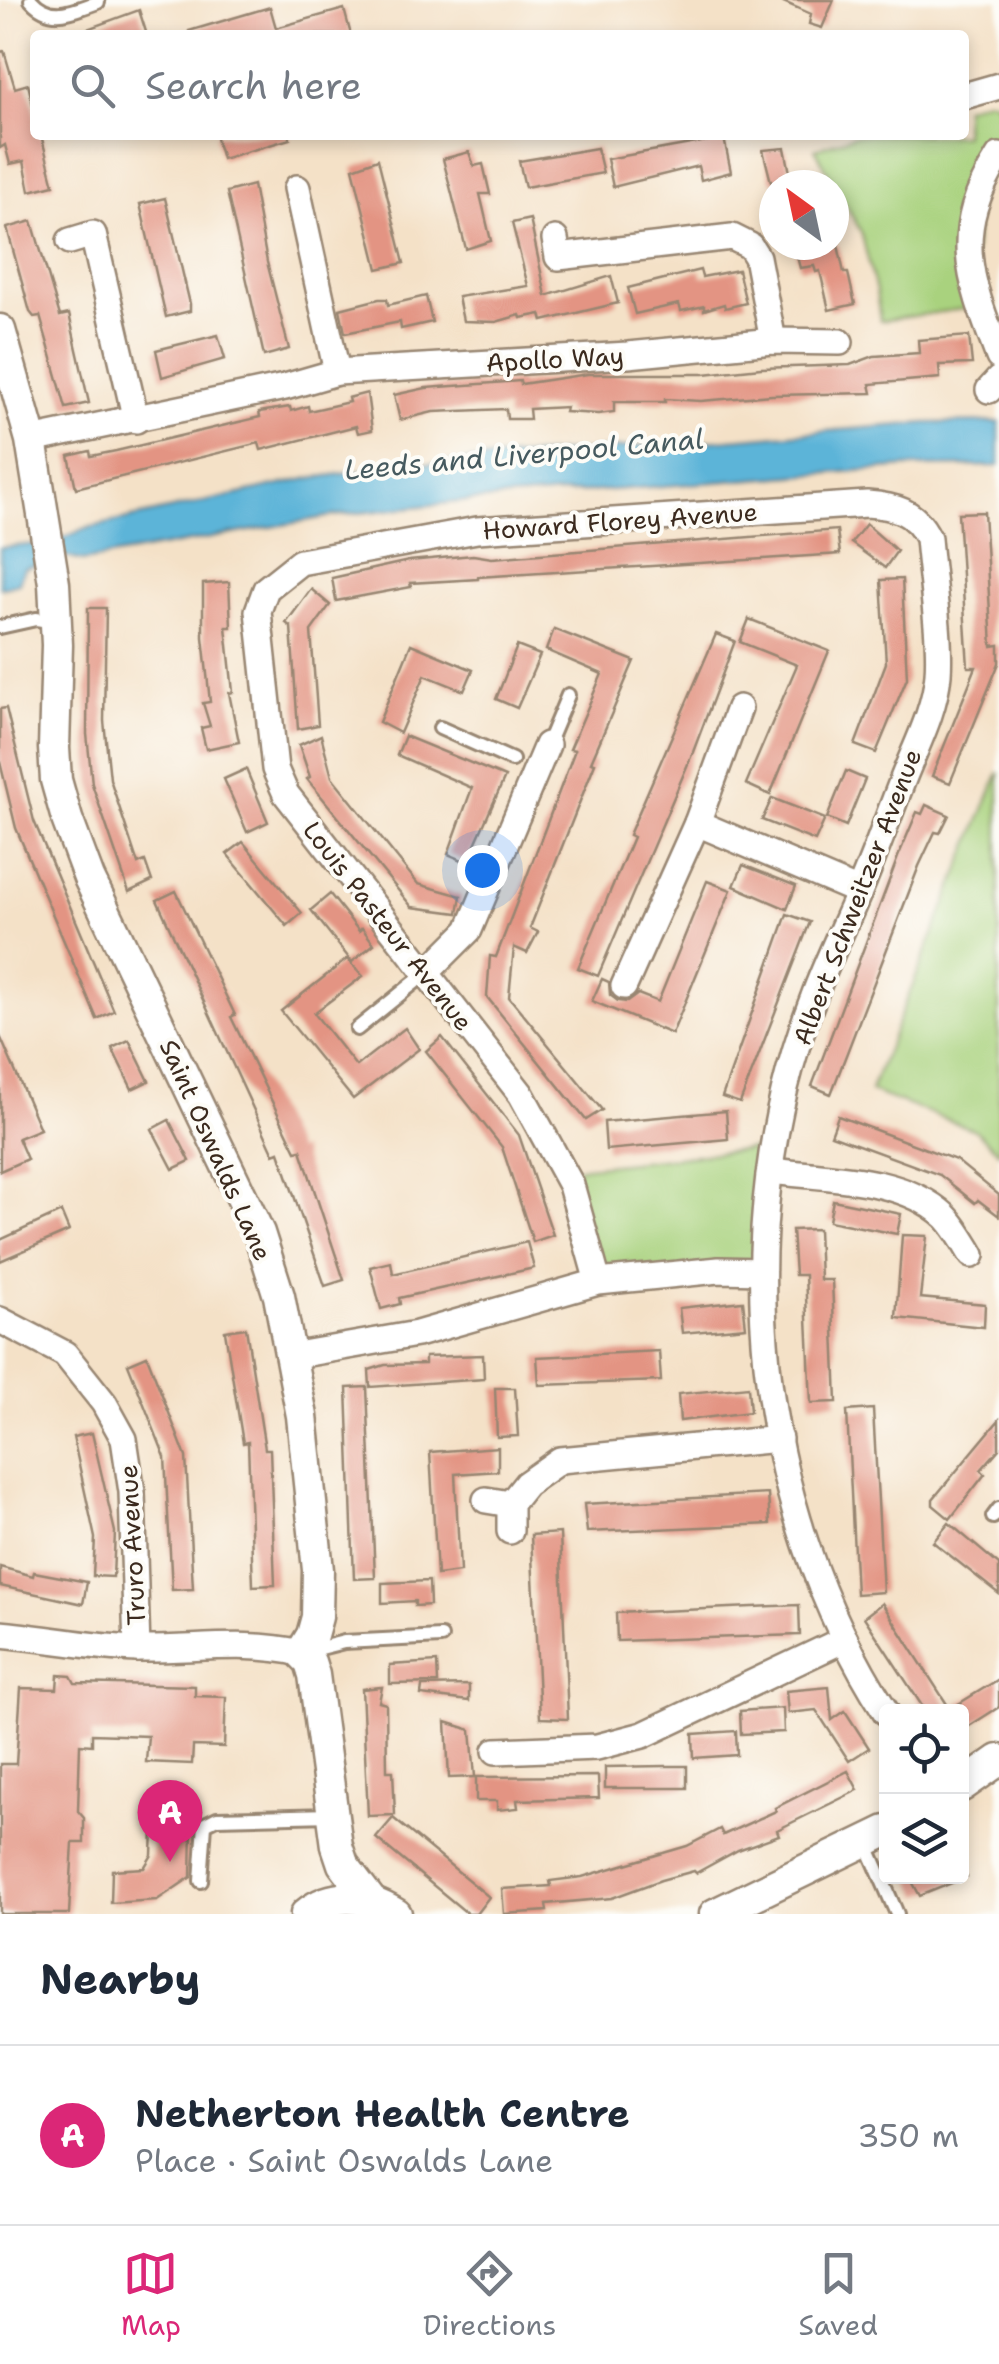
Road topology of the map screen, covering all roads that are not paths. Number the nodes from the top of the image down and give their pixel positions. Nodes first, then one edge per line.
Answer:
1 (31, 0) edge
2 (98, 2) edge
3 (999, 86) edge
4 (969, 95) edge
5 (999, 156) edge
6 (296, 188) dead end
7 (555, 239) dead end
8 (70, 242) dead end
9 (0, 330) edge
10 (772, 341) junction
11 (840, 342) dead end
12 (999, 358) edge
13 (6, 371) edge
14 (336, 372) junction
15 (136, 420) junction
16 (31, 440) junction
17 (928, 538) joint
18 (300, 562) joint
19 (56, 622) junction
20 (0, 627) edge
21 (568, 695) dead end
22 (740, 708) dead end
23 (440, 728) dead end
24 (547, 745) joint
25 (524, 766) junction
26 (697, 823) junction
27 (859, 892) junction
28 (426, 974) junction
29 (624, 986) dead end
30 (358, 1030) dead end
31 (771, 1171) junction
32 (972, 1255) dead end
33 (762, 1271) junction
34 (598, 1282) junction
35 (0, 1320) edge
36 (291, 1356) junction
37 (778, 1439) junction
38 (510, 1531) dead end
39 (0, 1634) edge
40 (441, 1637) dead end
41 (845, 1639) junction
42 (138, 1649) junction
43 (301, 1653) junction
44 (881, 1704) edge
45 (511, 1742) dead end
46 (999, 1760) edge
47 (969, 1781) edge
48 (332, 1815) junction
49 (876, 1837) edge
50 (337, 1846) junction
51 (201, 1881) dead end
52 (384, 1908) edge
53 (310, 1910) edge
54 (715, 1914) edge
55 (897, 1914) edge

1 - 2 lane
3 - 4 street
5 - 12 street
6 - 14 street
7 - 10 street
8 - 15 street
9 - 13 street, Saint Oswalds Lane
10 - 11 street, Apollo Way
10 - 14 street, Apollo Way
13 - 16 street, Saint Oswalds Lane
14 - 15 street, Apollo Way
15 - 16 street, Apollo Way
16 - 19 street, Saint Oswalds Lane
17 - 18 street, Howard Florey Avenue
17 - 27 street, Albert Schweitzer Avenue
18 - 28 street, Louis Pasteur Avenue
19 - 20 lane
19 - 36 street, Saint Oswalds Lane
21 - 24 lane
22 - 26 street
23 - 25 lane
24 - 25 street
25 - 28 street
26 - 27 street
26 - 29 street
27 - 31 street, Albert Schweitzer Avenue
28 - 30 lane
28 - 34 street, Louis Pasteur Avenue
31 - 32 street
31 - 33 street, Albert Schweitzer Avenue
33 - 34 street
33 - 37 street, Albert Schweitzer Avenue
34 - 36 street
35 - 42 street, Truro Avenue
36 - 43 street, Saint Oswalds Lane
37 - 38 street
37 - 41 street, Albert Schweitzer Avenue
39 - 42 street
40 - 43 lane
41 - 44 street, Albert Schweitzer Avenue
41 - 45 street
42 - 43 street
43 - 48 street
46 - 47 street
48 - 50 street
48 - 51 lane
49 - 54 street
49 - 55 lane
50 - 52 street
50 - 53 street
52 - 53 street

